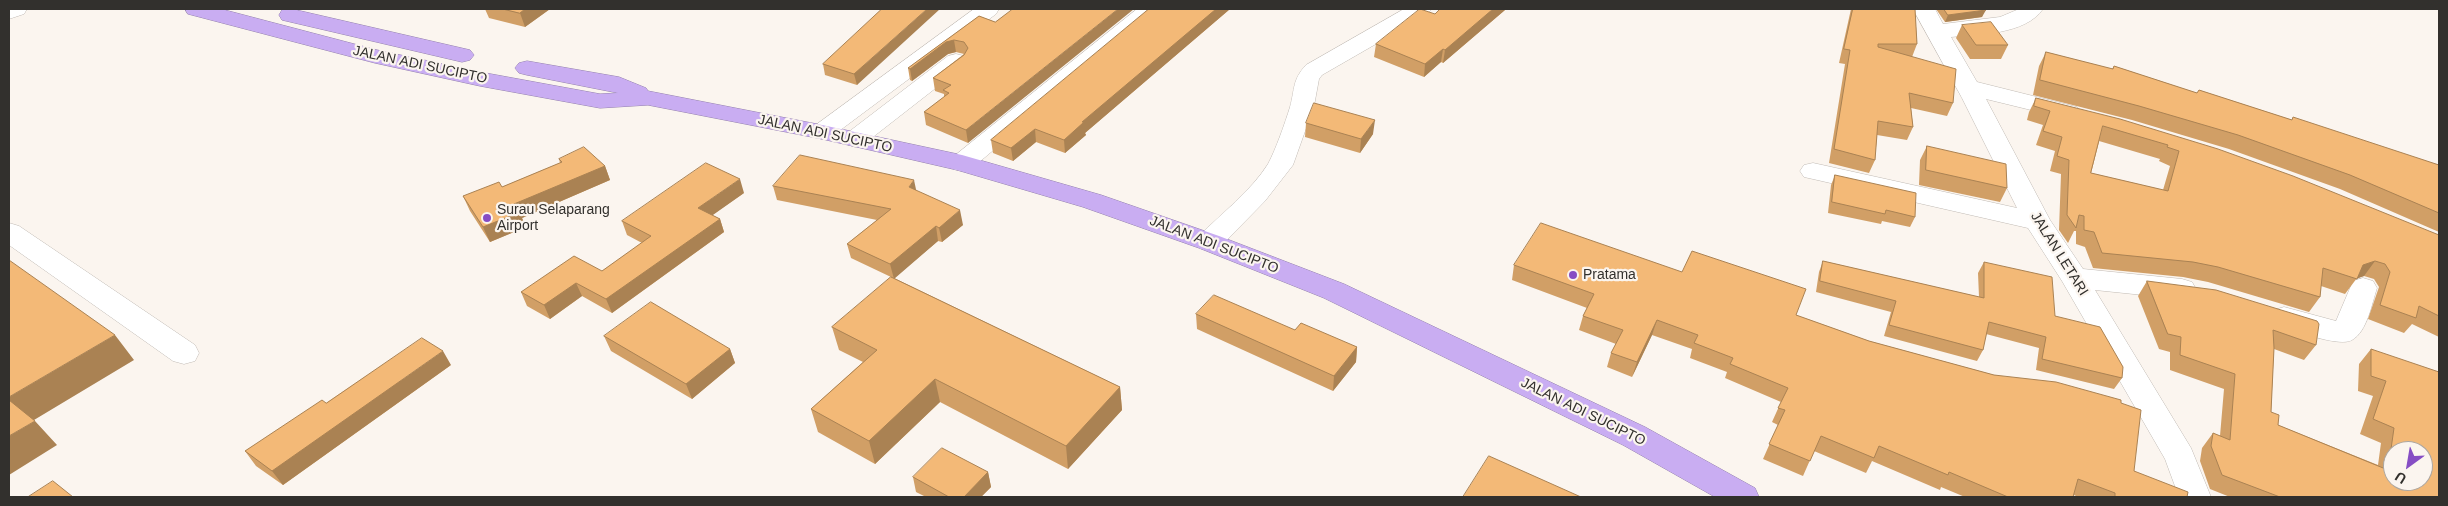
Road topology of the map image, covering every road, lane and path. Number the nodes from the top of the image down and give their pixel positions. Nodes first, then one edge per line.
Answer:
1 (16, 9) edge
2 (196, 9) edge
3 (267, 9) edge
4 (988, 9) edge
5 (1150, 9) edge
6 (1420, 9) edge
7 (2032, 9) edge
8 (9, 12) edge
9 (1931, 20) edge
10 (956, 61) edge
11 (1968, 87) junction
12 (648, 98) junction
13 (2092, 118) edge
14 (822, 132) junction
15 (856, 139) junction
16 (971, 156) junction
17 (1813, 171) dead end
18 (2037, 221) junction
19 (9, 232) edge
20 (1209, 242) junction
21 (2074, 278) junction
22 (2363, 288) dead end
23 (2208, 294) edge
24 (2257, 308) edge
25 (184, 353) dead end
26 (2120, 404) edge
27 (2156, 413) junction
28 (1743, 497) edge
29 (2195, 497) edge

1 - 8 street
2 - 12 highway, JALAN ADI SUCIPTO
3 - 12 highway, JALAN ADI SUCIPTO
4 - 14 street
5 - 16 street
6 - 20 street
7 - 9 street
9 - 11 street, JALAN LETARI
10 - 15 street
11 - 13 street
11 - 18 street, JALAN LETARI
12 - 14 highway, JALAN ADI SUCIPTO
14 - 15 highway, JALAN ADI SUCIPTO
15 - 16 highway, JALAN ADI SUCIPTO
16 - 20 highway, JALAN ADI SUCIPTO
17 - 18 street
18 - 21 street, JALAN LETARI
19 - 25 street
20 - 28 highway, JALAN ADI SUCIPTO
21 - 23 street
21 - 27 street, JALAN LETARI
22 - 24 street
26 - 27 street
27 - 29 street, JALAN LETARI

